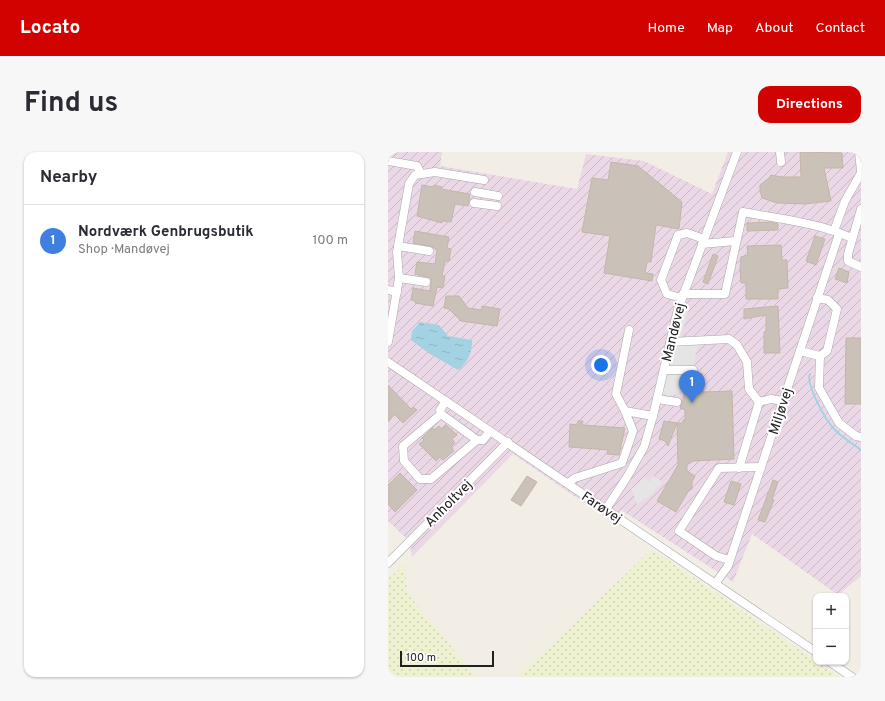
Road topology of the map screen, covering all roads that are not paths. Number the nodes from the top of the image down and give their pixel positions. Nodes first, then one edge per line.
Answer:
1 (737, 152) edge
2 (780, 152) edge
3 (859, 152) edge
4 (388, 161) edge
5 (781, 162) dead end
6 (861, 172) edge
7 (421, 174) junction
8 (484, 180) dead end
9 (475, 192) dead end
10 (498, 196) dead end
11 (474, 203) dead end
12 (497, 206) dead end
13 (861, 209) edge
14 (837, 232) junction
15 (852, 238) junction
16 (703, 241) junction
17 (735, 241) junction
18 (398, 246) junction
19 (429, 251) dead end
20 (861, 266) edge
21 (399, 278) junction
22 (426, 282) dead end
23 (392, 291) edge
24 (682, 296) junction
25 (817, 298) junction
26 (630, 330) dead end
27 (388, 342) edge
28 (670, 342) junction
29 (800, 351) junction
30 (820, 356) junction
31 (388, 362) edge
32 (664, 370) junction
33 (693, 370) dead end
34 (657, 400) junction
35 (446, 401) junction
36 (677, 402) dead end
37 (759, 402) junction
38 (783, 402) junction
39 (625, 411) junction
40 (441, 414) junction
41 (653, 416) junction
42 (490, 431) junction
43 (861, 437) edge
44 (477, 440) junction
45 (508, 442) junction
46 (761, 467) junction
47 (739, 468) junction
48 (568, 484) junction
49 (606, 509) junction
50 (729, 560) junction
51 (388, 563) edge
52 (715, 584) junction
53 (813, 650) edge
54 (834, 665) edge
55 (852, 677) edge

1 - 16 street, Mandøvej
2 - 5 street
3 - 6 street
4 - 7 street
6 - 14 street
7 - 8 street
7 - 18 street
9 - 10 street
11 - 12 street
13 - 15 street
14 - 15 street
14 - 17 street
14 - 25 street, Miljøvej
15 - 20 street
16 - 17 street
16 - 24 street, Mandøvej
16 - 24 street
17 - 24 street
18 - 19 street
18 - 21 street
21 - 22 street
21 - 23 street
23 - 27 street
24 - 28 street, Mandøvej
25 - 29 street, Miljøvej
25 - 30 street
26 - 39 street
28 - 32 street, Mandøvej
28 - 37 street
29 - 30 street
29 - 38 street, Miljøvej
30 - 43 street
31 - 35 street, Farøvej
32 - 33 street
32 - 34 street, Mandøvej
34 - 36 street
34 - 41 street, Mandøvej
35 - 40 street
35 - 42 street, Farøvej
37 - 38 street
37 - 47 street
38 - 46 street, Miljøvej
39 - 41 street
39 - 48 street
40 - 44 street
40 - 44 street
41 - 49 street, Mandøvej
42 - 44 street
42 - 45 street, Farøvej
45 - 48 street, Farøvej
45 - 51 street, Anholtvej
46 - 47 street
46 - 50 street, Miljøvej
47 - 50 street
48 - 49 street, Farøvej
49 - 52 street, Farøvej
50 - 52 street, Miljøvej
52 - 53 street, Farøvej
54 - 55 street

